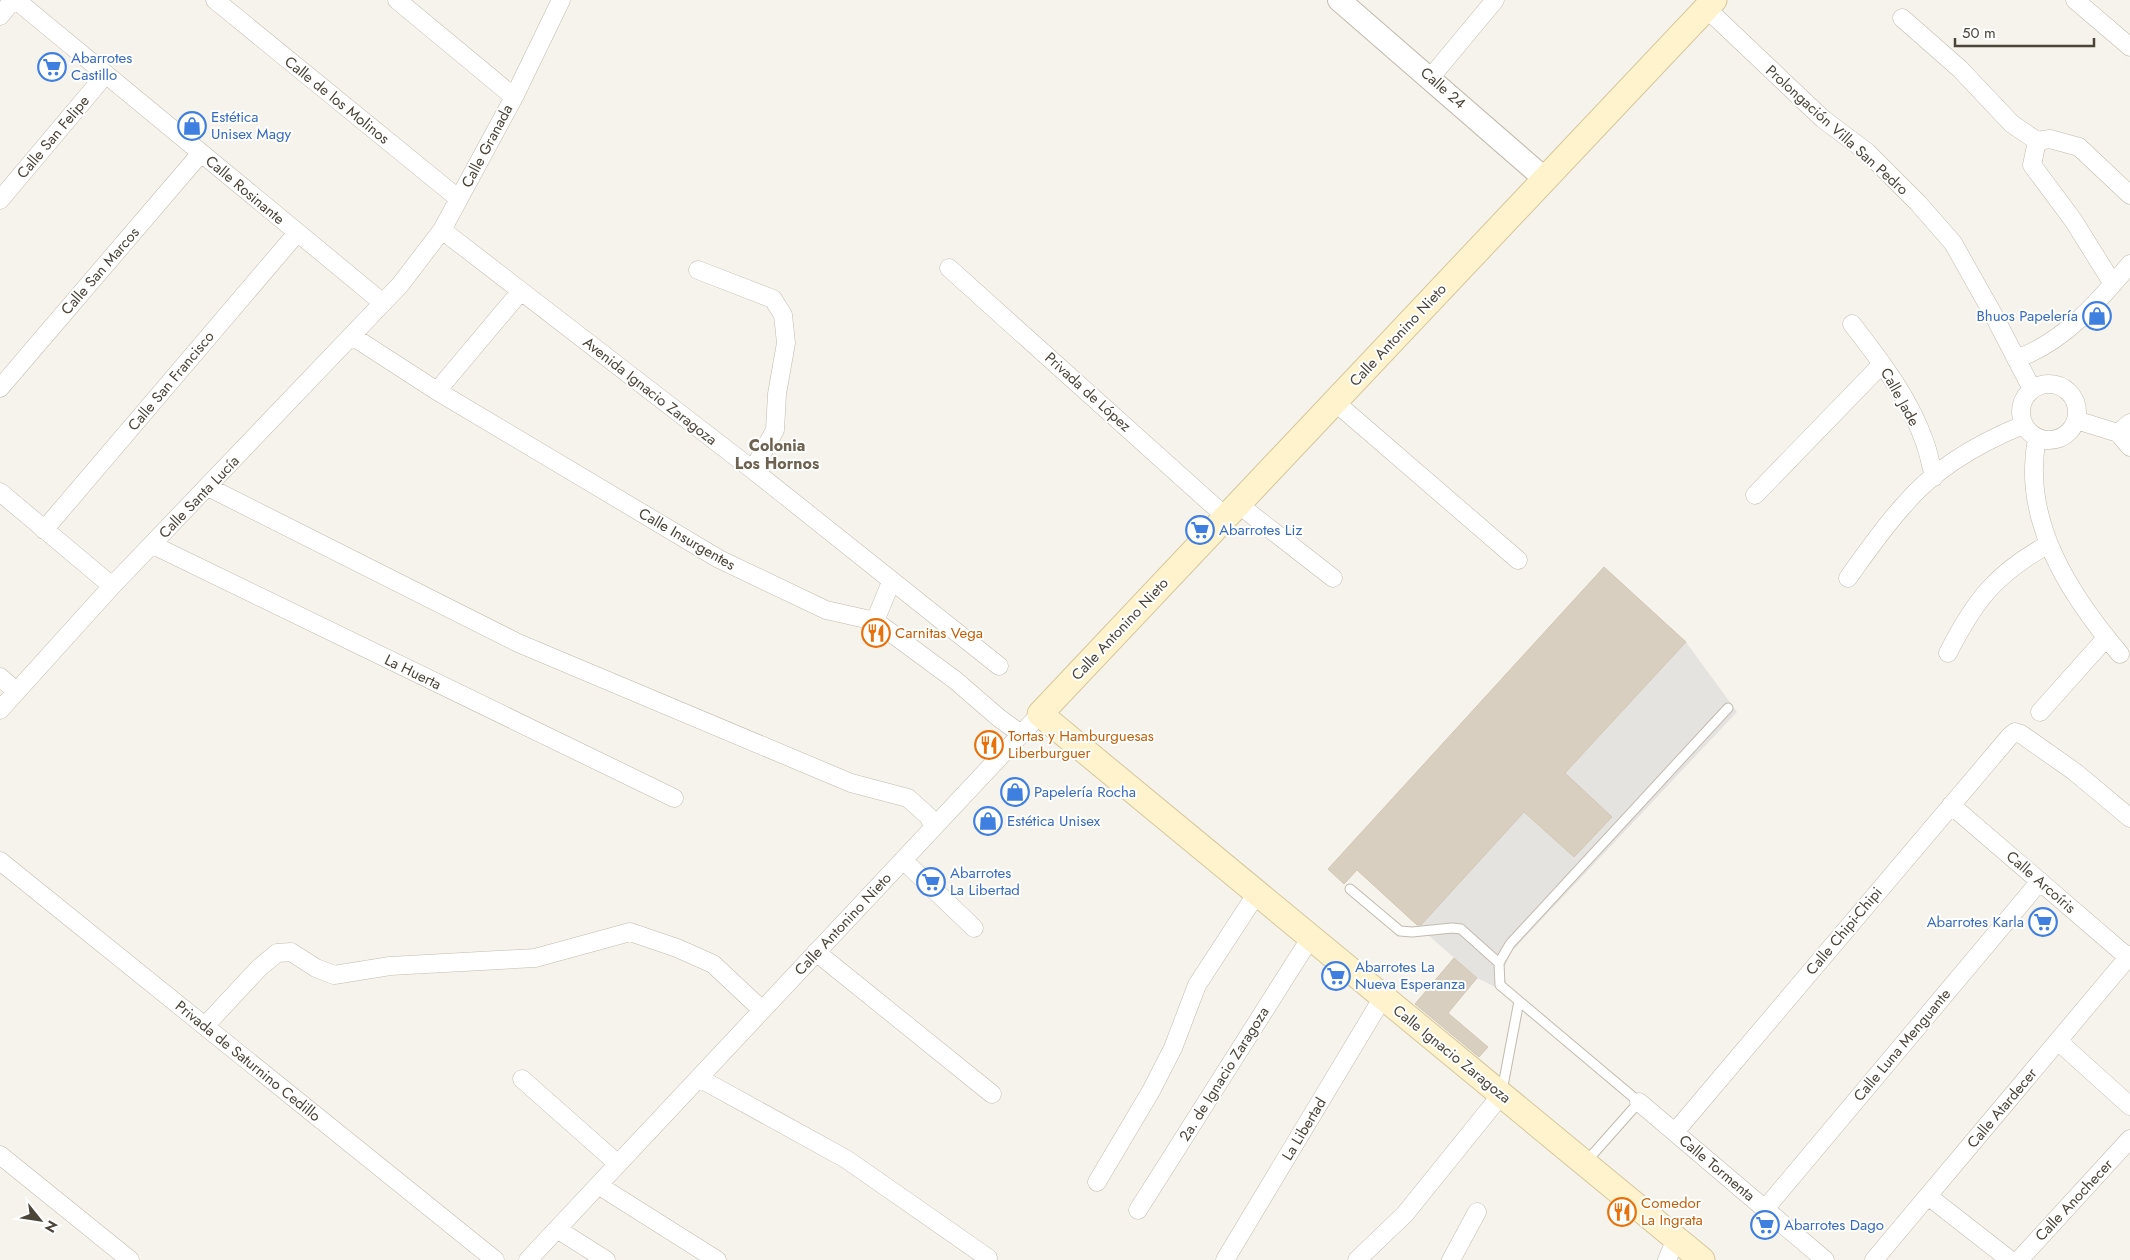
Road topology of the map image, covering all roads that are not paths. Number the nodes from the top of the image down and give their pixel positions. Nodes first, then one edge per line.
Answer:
1 (15, 0) edge
2 (397, 0) edge
3 (561, 0) edge
4 (1339, 0) edge
5 (1495, 0) edge
6 (2075, 0) edge
7 (219, 1) edge
8 (1710, 4) edge
9 (0, 16) edge
10 (1902, 18) dead end
11 (2130, 47) edge
12 (106, 74) junction
13 (1431, 77) junction
14 (514, 98) junction
15 (2037, 141) junction
16 (201, 153) junction
17 (1545, 179) junction
18 (2130, 195) edge
19 (459, 199) junction
20 (0, 200) edge
21 (442, 230) junction
22 (297, 233) junction
23 (2130, 264) edge
24 (949, 268) dead end
25 (698, 270) dead end
26 (400, 284) joint
27 (2113, 284) junction
28 (521, 291) junction
29 (383, 303) junction
30 (1852, 324) dead end
31 (352, 336) junction
32 (2016, 359) junction
33 (1882, 364) junction
34 (0, 388) edge
35 (2032, 389) junction
36 (437, 391) junction
37 (1335, 402) junction
38 (2076, 420) junction
39 (2023, 425) junction
40 (2124, 428) edge
41 (2037, 438) junction
42 (2130, 447) edge
43 (753, 470) junction
44 (1934, 477) junction
45 (208, 487) junction
46 (0, 492) edge
47 (1755, 495) dead end
48 (1232, 510) junction
49 (44, 530) junction
50 (2049, 544) junction
51 (153, 545) junction
52 (1518, 560) dead end
53 (1333, 578) dead end
54 (1848, 578) dead end
55 (891, 582) junction
56 (112, 586) junction
57 (875, 621) junction
58 (2106, 638) junction
59 (1948, 653) dead end
60 (2120, 654) dead end
61 (998, 666) dead end
62 (0, 677) edge
63 (16, 691) junction
64 (1728, 708) dead end
65 (0, 710) edge
66 (2040, 712) dead end
67 (1040, 714) junction
68 (1021, 734) junction
69 (674, 798) dead end
70 (1951, 805) junction
71 (2130, 818) edge
72 (934, 827) junction
73 (903, 860) junction
74 (0, 861) edge
75 (2040, 881) junction
76 (1350, 889) dead end
77 (1257, 894) junction
78 (974, 928) dead end
79 (1311, 938) junction
80 (819, 949) junction
81 (2129, 957) edge
82 (1499, 964) junction
83 (1383, 998) junction
84 (1519, 1001) junction
85 (762, 1010) junction
86 (904, 1011) dead end
87 (205, 1026) junction
88 (2058, 1041) junction
89 (698, 1078) junction
90 (522, 1079) dead end
91 (992, 1094) dead end
92 (1501, 1095) junction
93 (1635, 1099) junction
94 (2130, 1106) edge
95 (1674, 1132) junction
96 (2130, 1139) edge
97 (0, 1155) edge
98 (1584, 1163) junction
99 (618, 1164) junction
100 (1097, 1182) dead end
101 (598, 1185) junction
102 (1928, 1196) junction
103 (1765, 1209) junction
104 (1138, 1210) dead end
105 (1477, 1212) dead end
106 (557, 1229) junction
107 (1672, 1250) edge
108 (988, 1258) dead end
109 (130, 1260) edge
110 (495, 1260) edge
111 (528, 1260) edge
112 (606, 1260) edge
113 (717, 1260) edge
114 (1225, 1260) edge
115 (1357, 1260) edge
116 (1451, 1260) edge
117 (1702, 1260) edge
118 (1825, 1260) edge
119 (1874, 1260) edge
120 (2010, 1260) edge
121 (2019, 1260) edge

1 - 9 street
1 - 12 street, Calle Rosinante
2 - 14 street
3 - 14 street, Calle Granada
4 - 13 street, Calle 24
5 - 13 street
6 - 11 street
7 - 19 street, Calle de los Molinos
8 - 17 main road, Calle Antonino Nieto
8 - 32 street, Prolongación Villa San Pedro
10 - 15 street
12 - 16 street, Calle Rosinante
12 - 20 street, Calle San Felipe
13 - 17 street, Calle 24
14 - 19 street, Calle Granada
15 - 18 street
15 - 27 street
16 - 22 street, Calle Rosinante
16 - 34 street, Calle San Marcos
17 - 37 main road, Calle Antonino Nieto
19 - 21 street, Calle Granada
21 - 26 street, Calle Granada
21 - 28 street, Avenida Ignacio Zaragoza
22 - 29 street, Calle Rosinante
22 - 49 street, Calle San Francisco
23 - 27 street
24 - 48 street, Privada de López
25 - 43 street
26 - 29 street, Calle Santa Lucía
27 - 32 street
28 - 36 street
28 - 43 street, Avenida Ignacio Zaragoza
29 - 31 street, Calle Santa Lucía
30 - 33 street, Calle Jade
31 - 36 street, Calle Insurgentes
31 - 45 street, Calle Santa Lucía
32 - 35 street, Prolongación Villa San Pedro
33 - 44 street, Calle Jade
33 - 47 street
35 - 38 street
35 - 39 street
36 - 57 street, Calle Insurgentes
37 - 48 main road, Calle Antonino Nieto
37 - 52 street
38 - 40 street
38 - 41 street
39 - 41 street
39 - 44 street
40 - 42 street
41 - 50 street
43 - 55 street, Avenida Ignacio Zaragoza
44 - 54 street
45 - 51 street, Calle Santa Lucía
45 - 72 street
46 - 49 street
48 - 53 street, Privada de López
48 - 67 main road, Calle Antonino Nieto
49 - 56 street
50 - 58 street
50 - 59 street
51 - 56 street, Calle Santa Lucía
51 - 69 street, La Huerta
55 - 57 street
55 - 61 street, Avenida Ignacio Zaragoza
56 - 63 street, Calle Santa Lucía
57 - 68 street, Calle Insurgentes
58 - 60 street
58 - 66 street
62 - 63 street
63 - 65 street, Calle Santa Lucía
64 - 82 lane
67 - 68 street, Calle Antonino Nieto
67 - 77 main road, Calle Ignacio Zaragoza
68 - 72 street, Calle Antonino Nieto
70 - 71 street, Calle Chipi-Chipi
70 - 75 street, Calle Arcoíris
70 - 95 street, Calle Chipi-Chipi
72 - 73 street, Calle Antonino Nieto
73 - 78 street
73 - 80 street, Calle Antonino Nieto
74 - 87 street, Privada de Saturnino Cedillo
75 - 81 street, Calle Arcoíris
75 - 103 street, Calle Luna Menguante
76 - 82 lane
77 - 79 main road, Calle Ignacio Zaragoza
77 - 100 street
79 - 83 main road, Calle Ignacio Zaragoza
79 - 104 street, 2a. de Ignacio Zaragoza
80 - 85 street, Calle Antonino Nieto
80 - 86 street
80 - 91 street
81 - 88 street, Calle Atardecer
82 - 84 lane
83 - 92 main road, Calle Ignacio Zaragoza
83 - 114 street, La Libertad
84 - 92 lane
84 - 93 lane
85 - 87 street
85 - 89 street, Calle Antonino Nieto
87 - 110 street, Privada de Saturnino Cedillo
88 - 94 street
88 - 102 street, Calle Atardecer
89 - 99 street, Calle Antonino Nieto
89 - 108 street
90 - 99 street
92 - 98 main road, Calle Ignacio Zaragoza
92 - 115 street
93 - 95 street, Calle Tormenta
93 - 98 lane
95 - 103 street, Calle Tormenta
96 - 121 street, Calle Anochecer
97 - 109 street
98 - 107 main road, Calle Ignacio Zaragoza
99 - 101 street, Calle Antonino Nieto
101 - 106 street, Calle Antonino Nieto
101 - 113 street
102 - 119 street, Calle Atardecer
102 - 120 street
103 - 118 street, Calle Tormenta
105 - 116 street
106 - 111 street, Calle Antonino Nieto
106 - 112 street
107 - 117 main road, Calle Ignacio Zaragoza

